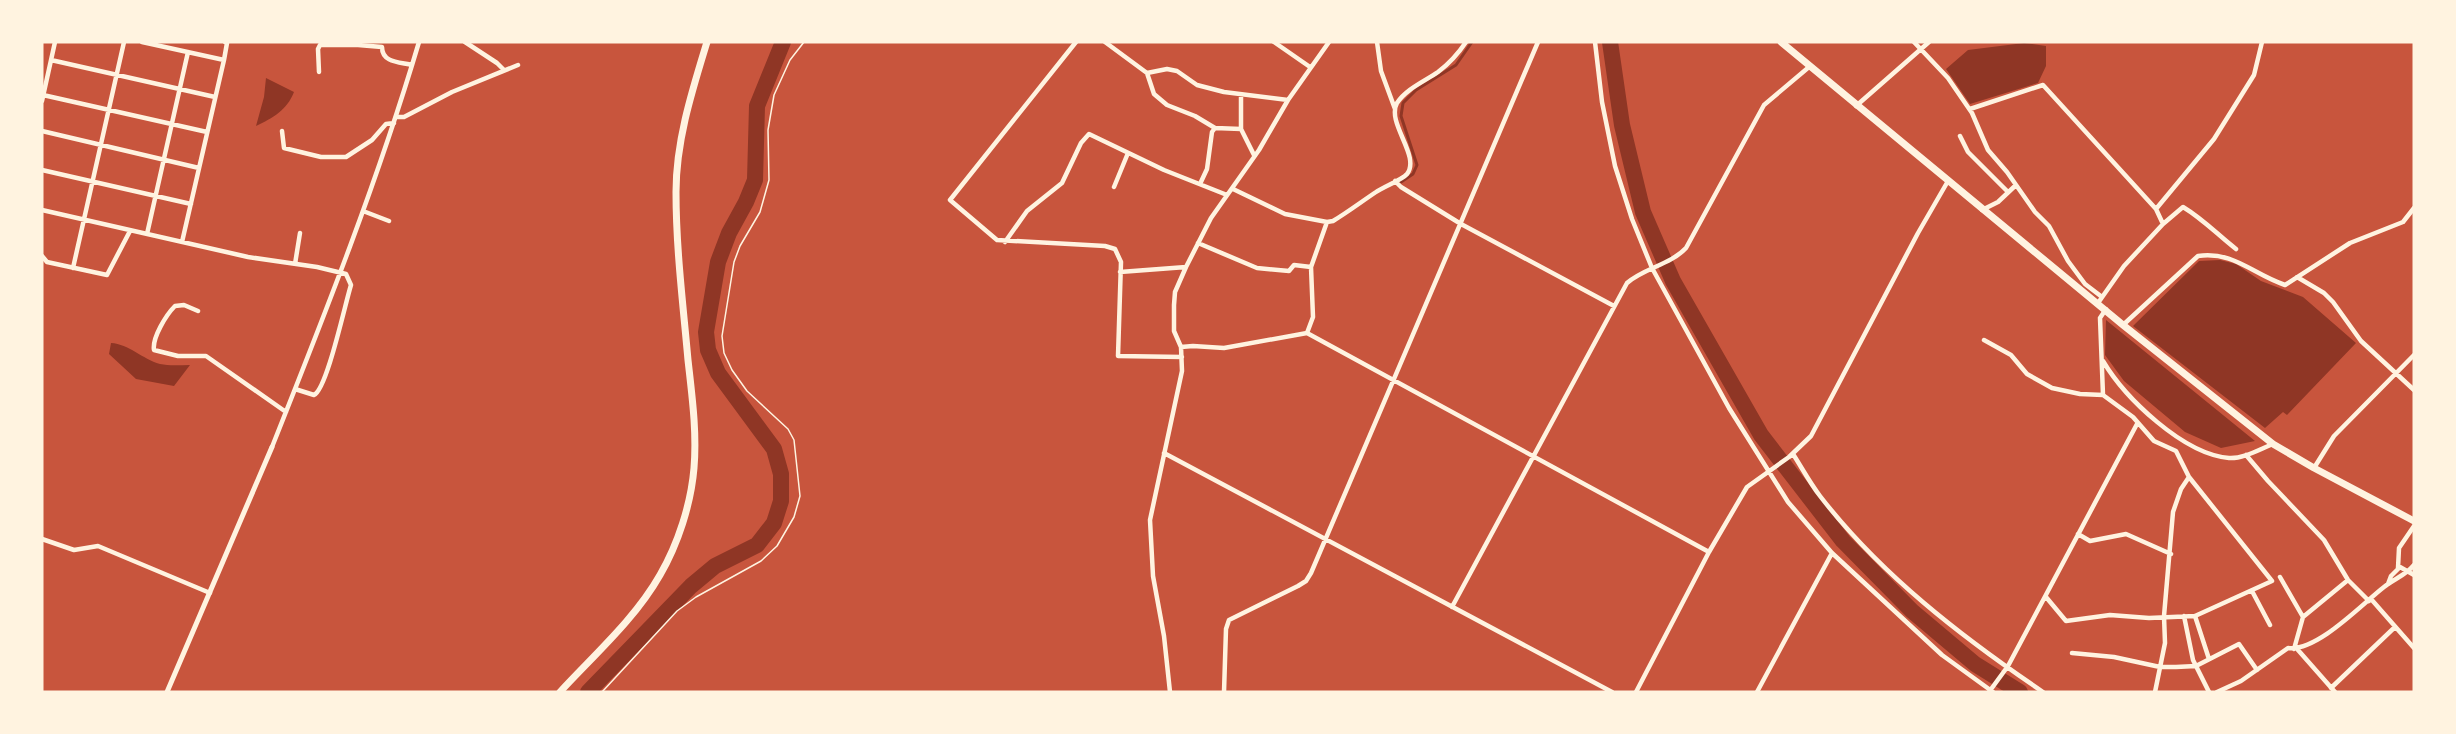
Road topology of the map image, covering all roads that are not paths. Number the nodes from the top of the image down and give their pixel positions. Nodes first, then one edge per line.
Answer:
1 (55, 42) edge
2 (124, 42) edge
3 (142, 42) edge
4 (225, 42) edge
5 (419, 42) edge
6 (465, 42) edge
7 (707, 42) edge
8 (1076, 42) edge
9 (1105, 42) edge
10 (1274, 42) edge
11 (1329, 42) edge
12 (1377, 42) edge
13 (1466, 42) edge
14 (1538, 42) edge
15 (1595, 42) edge
16 (1781, 42) edge
17 (1914, 42) edge
18 (1929, 42) edge
19 (2262, 42) edge
20 (1921, 49) junction
21 (188, 52) junction
22 (51, 60) junction
23 (224, 60) junction
24 (412, 65) junction
25 (518, 65) dead end
26 (1310, 67) junction
27 (1809, 67) junction
28 (504, 70) junction
29 (319, 72) dead end
30 (117, 74) junction
31 (1147, 74) junction
32 (180, 89) junction
33 (1241, 95) junction
34 (215, 97) junction
35 (43, 98) edge
36 (1288, 100) junction
37 (1856, 106) junction
38 (1395, 109) junction
39 (1970, 109) junction
40 (108, 110) junction
41 (397, 117) junction
42 (394, 123) junction
43 (172, 124) junction
44 (1215, 128) junction
45 (1241, 129) junction
46 (42, 131) edge
47 (282, 131) dead end
48 (207, 132) junction
49 (1960, 136) dead end
50 (99, 146) junction
51 (1128, 153) junction
52 (1254, 155) junction
53 (162, 161) junction
54 (199, 168) junction
55 (42, 170) edge
56 (1395, 181) junction
57 (1948, 181) junction
58 (92, 182) junction
59 (1200, 184) junction
60 (2016, 185) junction
61 (1114, 188) dead end
62 (1233, 189) junction
63 (2008, 192) junction
64 (1227, 195) junction
65 (155, 196) junction
66 (191, 204) junction
67 (2414, 208) edge
68 (2156, 209) junction
69 (42, 210) edge
70 (1982, 210) junction
71 (363, 211) junction
72 (83, 220) junction
73 (389, 221) dead end
74 (1327, 222) junction
75 (1461, 224) junction
76 (2163, 224) junction
77 (130, 231) junction
78 (300, 233) dead end
79 (147, 234) junction
80 (182, 242) junction
81 (1005, 242) junction
82 (1198, 243) junction
83 (2236, 249) dead end
84 (42, 256) edge
85 (295, 264) junction
86 (1186, 267) junction
87 (1311, 267) junction
88 (1652, 267) junction
89 (73, 268) junction
90 (342, 272) junction
91 (1120, 272) junction
92 (2297, 277) junction
93 (2100, 300) junction
94 (1614, 306) junction
95 (2106, 309) junction
96 (198, 311) dead end
97 (2123, 325) junction
98 (1307, 333) junction
99 (1984, 340) dead end
100 (1181, 347) junction
101 (2414, 356) edge
102 (1182, 357) junction
103 (2101, 358) junction
104 (2396, 373) junction
105 (1394, 381) junction
106 (295, 389) junction
107 (2414, 390) edge
108 (2103, 395) junction
109 (286, 412) junction
110 (2137, 424) junction
111 (2273, 444) junction
112 (272, 447) joint
113 (1164, 453) junction
114 (2246, 454) junction
115 (1791, 456) junction
116 (1532, 458) junction
117 (2314, 468) junction
118 (1768, 471) junction
119 (2189, 477) junction
120 (2414, 521) edge
121 (2414, 526) edge
122 (2078, 534) junction
123 (42, 539) edge
124 (1326, 539) junction
125 (1708, 552) junction
126 (1832, 553) junction
127 (2171, 554) junction
128 (2414, 565) edge
129 (2398, 568) junction
130 (2409, 571) junction
131 (2414, 575) edge
132 (2280, 578) dead end
133 (2348, 580) junction
134 (2388, 584) junction
135 (2252, 591) junction
136 (210, 593) junction
137 (2046, 597) junction
138 (2369, 600) junction
139 (1452, 607) junction
140 (2164, 616) junction
141 (2184, 616) junction
142 (2195, 616) junction
143 (2302, 617) junction
144 (2270, 625) dead end
145 (2395, 627) junction
146 (2414, 648) edge
147 (2296, 649) junction
148 (2072, 653) dead end
149 (2209, 659) junction
150 (2008, 666) junction
151 (2196, 666) junction
152 (2160, 667) junction
153 (2257, 670) junction
154 (2333, 690) edge
155 (1990, 691) edge
156 (167, 692) edge
157 (560, 692) edge
158 (1170, 692) edge
159 (1224, 692) edge
160 (1612, 692) edge
161 (1636, 692) edge
162 (1757, 692) edge
163 (2043, 692) edge
164 (2155, 692) edge
165 (2209, 692) edge
166 (2217, 692) edge

1 - 22 street
2 - 30 street
3 - 21 street
4 - 23 street
5 - 24 street
6 - 28 street
7 - 157 main road
8 - 81 street
9 - 31 street
10 - 26 street
11 - 26 street
12 - 38 street
13 - 38 street
14 - 75 street
15 - 88 street
16 - 27 main road
17 - 20 street
18 - 20 street
19 - 68 street
20 - 37 street
20 - 39 street
21 - 23 street
21 - 32 street
22 - 30 street
22 - 35 street
23 - 34 street
24 - 29 street
24 - 41 street
25 - 28 street
26 - 36 street
27 - 37 main road
27 - 88 street
28 - 41 street
30 - 32 street
30 - 40 street
31 - 33 street
31 - 44 street
32 - 34 street
32 - 43 street
33 - 36 street
33 - 45 street
34 - 48 street
35 - 40 street
36 - 52 street
37 - 57 main road
38 - 56 street
39 - 60 street
39 - 68 street
40 - 43 street
40 - 50 street
41 - 42 street
42 - 47 street
42 - 71 street
43 - 48 street
43 - 53 street
44 - 45 street
44 - 59 street
45 - 52 street
46 - 50 street
48 - 54 street
49 - 63 street
50 - 53 street
50 - 58 street
51 - 59 street
51 - 61 street
51 - 81 street
52 - 62 street
53 - 54 street
53 - 65 street
54 - 66 street
55 - 58 street
56 - 74 street
56 - 75 street
57 - 70 main road
57 - 115 street
58 - 65 street
58 - 72 street
59 - 64 street
60 - 63 street
60 - 93 street
62 - 64 street
62 - 74 street
63 - 70 street
64 - 82 street
65 - 66 street
65 - 79 street
66 - 80 street
67 - 92 street
68 - 76 street
69 - 72 street
70 - 93 main road
71 - 73 street
71 - 90 street
72 - 77 street
72 - 89 street
74 - 87 street
75 - 94 street
75 - 105 street
76 - 83 street
76 - 93 street
77 - 79 street
77 - 89 street
78 - 85 street
79 - 80 street
80 - 85 street
81 - 91 street
82 - 86 street
82 - 87 street
84 - 89 street
85 - 90 street
86 - 91 street
86 - 100 street
87 - 98 street
88 - 94 street
88 - 118 street
90 - 106 street
90 - 106 street
91 - 102 street
92 - 97 street
92 - 104 street
93 - 95 main road
94 - 116 street
95 - 97 main road
95 - 103 street
96 - 109 street
97 - 111 main road
98 - 100 street
98 - 105 street
99 - 108 street
100 - 102 street
101 - 104 street
102 - 113 street
103 - 108 street
103 - 114 street
104 - 107 street
104 - 117 street
105 - 116 street
105 - 124 street
106 - 109 street
108 - 110 street
109 - 112 street
110 - 119 street
110 - 122 street
111 - 114 street
111 - 117 main road
112 - 136 street
113 - 124 street
113 - 158 street
114 - 133 street
115 - 118 street
115 - 150 street
116 - 125 street
116 - 139 street
117 - 120 main road
118 - 125 street
118 - 126 street
119 - 127 street
119 - 135 street
121 - 129 street
122 - 127 street
122 - 137 street
123 - 136 street
124 - 139 street
124 - 159 street
125 - 161 street
126 - 155 street
126 - 162 street
127 - 140 street
128 - 130 street
129 - 130 street
129 - 134 street
130 - 131 street
130 - 134 street
132 - 143 street
133 - 138 street
133 - 143 street
134 - 138 street
135 - 142 street
135 - 144 street
136 - 156 street
137 - 140 street
137 - 150 street
138 - 145 street
138 - 147 street
139 - 160 street
140 - 141 street
140 - 152 street
141 - 142 street
141 - 151 street
142 - 149 street
143 - 147 street
145 - 146 street
145 - 154 street
147 - 153 street
147 - 154 street
148 - 152 street
149 - 151 street
149 - 153 street
150 - 155 street
150 - 163 street
151 - 152 street
151 - 165 street
152 - 164 street
153 - 166 street

